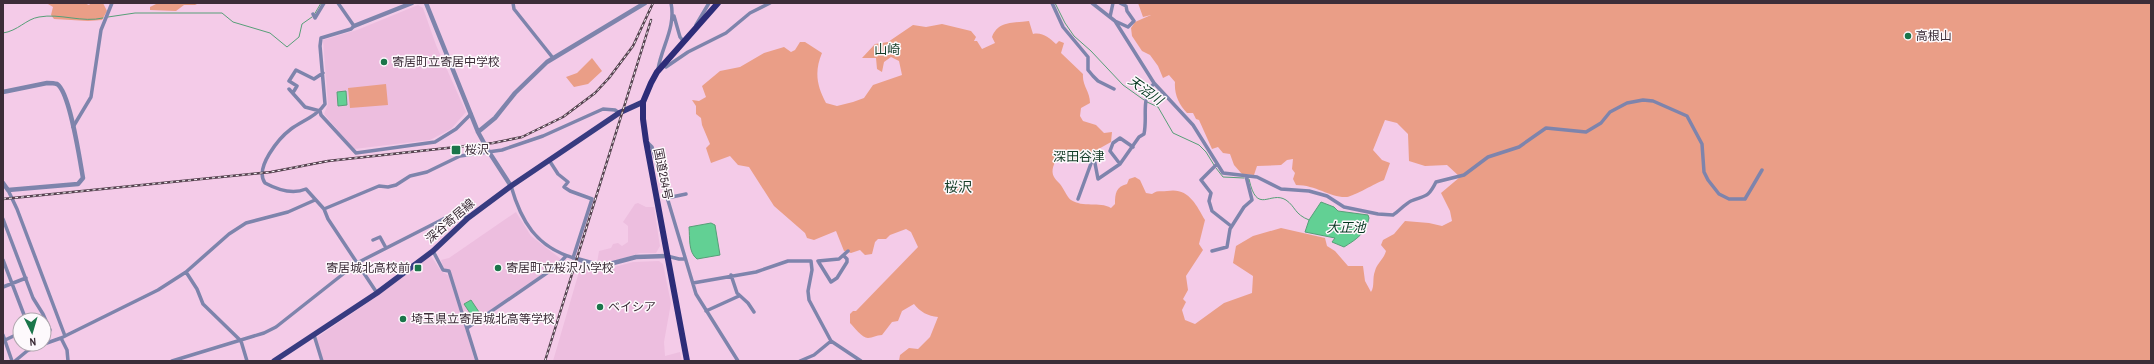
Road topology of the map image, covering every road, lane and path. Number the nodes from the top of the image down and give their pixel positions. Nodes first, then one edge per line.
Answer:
1 (112, 3) edge
2 (324, 3) edge
3 (338, 3) edge
4 (412, 3) edge
5 (426, 3) edge
6 (513, 3) edge
7 (645, 3) edge
8 (671, 3) edge
9 (708, 3) edge
10 (714, 3) edge
11 (718, 3) edge
12 (770, 3) edge
13 (1052, 3) edge
14 (1092, 3) edge
15 (1113, 3) edge
16 (1120, 3) edge
17 (711, 12) junction
18 (673, 13) junction
19 (313, 14) dead end
20 (1110, 17) junction
21 (1115, 21) junction
22 (354, 26) junction
23 (693, 32) junction
24 (684, 42) junction
25 (553, 58) junction
26 (664, 65) junction
27 (658, 72) junction
28 (323, 73) junction
29 (1154, 83) junction
30 (289, 88) dead end
31 (1114, 89) dead end
32 (3, 92) edge
33 (294, 92) junction
34 (644, 102) junction
35 (320, 111) junction
36 (619, 113) junction
37 (471, 114) junction
38 (74, 127) junction
39 (478, 132) junction
40 (646, 141) junction
41 (1133, 147) junction
42 (489, 152) junction
43 (549, 160) junction
44 (1120, 164) junction
45 (1217, 164) junction
46 (1762, 170) dead end
47 (1246, 176) junction
48 (3, 183) edge
49 (511, 186) junction
50 (8, 190) junction
51 (686, 194) dead end
52 (667, 198) junction
53 (1078, 199) dead end
54 (315, 200) junction
55 (324, 209) junction
56 (468, 218) junction
57 (3, 219) edge
58 (1232, 226) junction
59 (373, 240) dead end
60 (386, 248) junction
61 (433, 251) junction
62 (848, 251) dead end
63 (1212, 251) dead end
64 (566, 256) junction
65 (667, 256) junction
66 (844, 256) junction
67 (685, 258) junction
68 (575, 259) junction
69 (3, 260) edge
70 (818, 261) junction
71 (813, 262) junction
72 (357, 263) junction
73 (186, 272) junction
74 (731, 275) junction
75 (26, 278) junction
76 (12, 283) junction
77 (693, 283) junction
78 (3, 287) edge
79 (377, 293) junction
80 (739, 296) junction
81 (706, 311) junction
82 (23, 312) edge
83 (40, 312) edge
84 (754, 312) dead end
85 (467, 328) junction
86 (3, 335) edge
87 (314, 335) junction
88 (63, 337) junction
89 (52, 340) edge
90 (4, 341) edge
91 (241, 341) junction
92 (831, 341) junction
93 (26, 352) edge
94 (13, 361) edge
95 (68, 361) edge
96 (172, 361) edge
97 (247, 361) edge
98 (274, 361) edge
99 (322, 361) edge
100 (477, 361) edge
101 (687, 361) edge
102 (738, 361) edge
103 (800, 361) edge
104 (861, 361) edge

1 - 38 street
2 - 19 street
3 - 22 street
4 - 22 street
5 - 37 street
6 - 25 street
7 - 25 street
8 - 18 street
9 - 23 street
10 - 17 highway, 国道254号
11 - 17 highway, 国道254号
12 - 26 street
13 - 31 street
14 - 20 street
15 - 20 street
16 - 21 street
17 - 23 highway, 国道254号
18 - 24 street
18 - 27 street
20 - 21 street
21 - 29 street
22 - 28 street
23 - 24 highway, 国道254号
24 - 26 highway, 国道254号
25 - 39 street
26 - 27 highway, 国道254号
27 - 34 highway, 国道254号
28 - 33 street
28 - 35 street
29 - 41 street
29 - 45 street
30 - 33 street
32 - 38 street
33 - 35 street
34 - 36 main road, 深谷寄居線
34 - 40 highway, 国道254号
35 - 37 street
35 - 54 street
36 - 42 street
36 - 43 main road, 深谷寄居線
37 - 39 street
38 - 50 street
39 - 42 street
40 - 52 street
40 - 65 highway, 国道254号
41 - 44 street
41 - 44 street
42 - 49 street
42 - 55 street
43 - 49 main road, 深谷寄居線
43 - 68 street
44 - 53 street
45 - 47 street
45 - 58 street
46 - 47 street
47 - 58 street
48 - 50 street
49 - 56 main road, 深谷寄居線
49 - 64 street
50 - 88 street
51 - 52 street
52 - 67 street
54 - 55 street
54 - 73 street
55 - 72 street
56 - 60 street
56 - 61 main road, 深谷寄居線
57 - 75 street
58 - 63 street
59 - 60 street
60 - 72 street
61 - 79 main road, 深谷寄居線
61 - 85 street
62 - 66 street
64 - 68 street
64 - 85 street
65 - 67 street
65 - 68 street
65 - 101 highway, 国道254号
66 - 70 street
66 - 70 street
67 - 77 street
69 - 76 street
70 - 71 street
71 - 74 street
71 - 92 street
72 - 79 street
72 - 91 street
73 - 88 street
73 - 91 street
74 - 77 street
74 - 80 street
75 - 76 street
75 - 83 street
76 - 78 street
76 - 82 street
77 - 81 street
79 - 87 main road, 深谷寄居線
80 - 81 street
80 - 84 street
81 - 102 street
85 - 100 street
86 - 90 street
87 - 98 main road, 深谷寄居線
87 - 99 street
88 - 89 street
88 - 95 street
90 - 94 street
91 - 96 street
91 - 97 street
92 - 103 street
92 - 104 street
93 - 94 street

